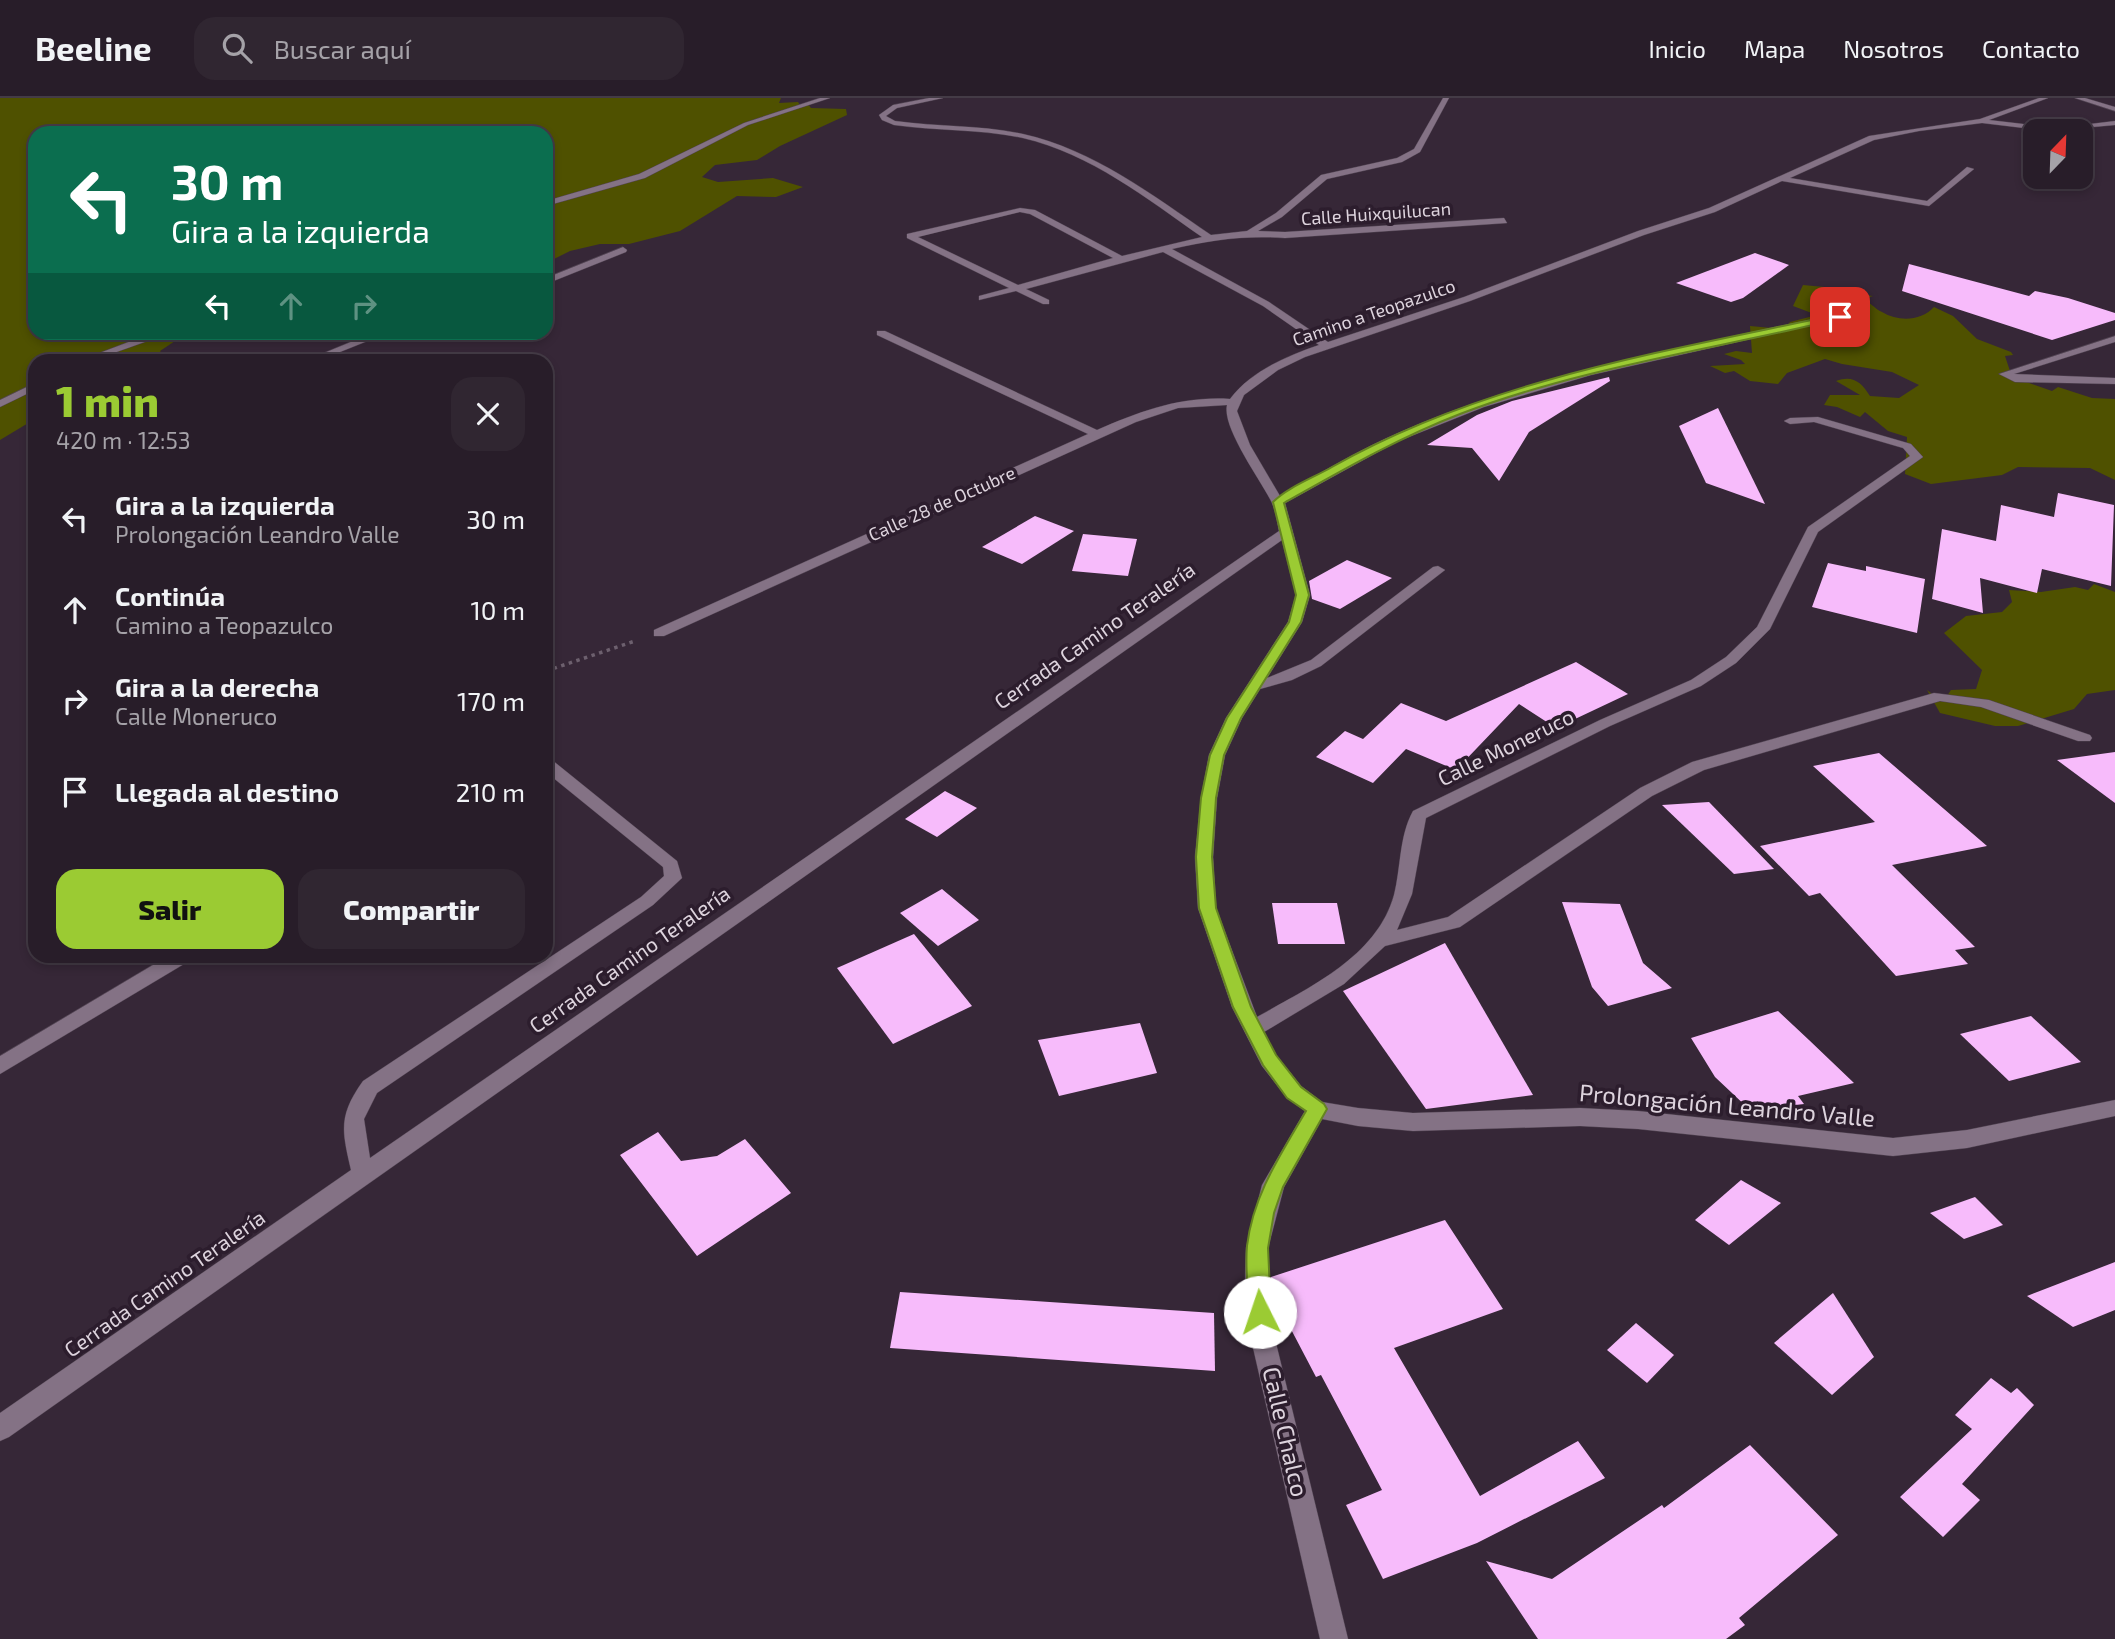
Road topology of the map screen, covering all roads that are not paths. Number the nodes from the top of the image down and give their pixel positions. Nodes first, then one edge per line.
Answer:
1 (827, 98) edge
2 (940, 98) edge
3 (1446, 98) edge
4 (2045, 98) edge
5 (2078, 98) edge
6 (2115, 109) edge
7 (1981, 121) junction
8 (2115, 123) edge
9 (1970, 169) dead end
10 (1783, 179) junction
11 (553, 202) edge
12 (1504, 221) dead end
13 (1249, 233) junction
14 (1209, 238) junction
15 (1161, 248) junction
16 (623, 250) dead end
17 (1118, 257) junction
18 (553, 278) edge
19 (1021, 289) junction
20 (982, 298) dead end
21 (1046, 302) dead end
22 (1860, 313) dead end
23 (880, 333) dead end
24 (2115, 339) edge
25 (140, 340) edge
26 (364, 340) edge
27 (1325, 345) junction
28 (102, 354) edge
29 (328, 354) edge
30 (2115, 380) edge
31 (28, 390) edge
32 (1233, 402) junction
33 (0, 404) edge
34 (1790, 421) dead end
35 (1097, 434) junction
36 (1278, 502) junction
37 (1287, 531) junction
38 (1438, 569) dead end
39 (659, 633) road end
40 (1253, 685) junction
41 (2084, 738) dead end
42 (553, 770) edge
43 (1378, 941) junction
44 (170, 963) edge
45 (1253, 1029) junction
46 (0, 1066) edge
47 (2115, 1108) edge
48 (1317, 1109) junction
49 (363, 1173) junction
50 (0, 1427) edge
51 (1334, 1639) edge

1 - 11 street
2 - 14 street
3 - 13 street
4 - 7 street, Camino a Teopazulco
5 - 6 street
7 - 8 street
7 - 10 street, Camino a Teopazulco
9 - 10 street
10 - 27 street, Camino a Teopazulco
12 - 13 street, Calle Huixquilucan
13 - 14 street, Calle Huixquilucan
14 - 15 street, Calle Huixquilucan
15 - 17 street, Calle Huixquilucan
15 - 27 street
16 - 18 street
17 - 19 street, Calle Huixquilucan
17 - 19 street
19 - 20 street, Calle Huixquilucan
19 - 21 street
22 - 36 street
23 - 35 street
24 - 30 street
25 - 28 street
26 - 29 street
27 - 32 street, Camino a Teopazulco
31 - 33 street
32 - 35 street, Calle 28 de Octubre
32 - 36 street
34 - 43 street, Calle Moneruco
35 - 39 street, Calle 28 de Octubre
36 - 37 street
37 - 40 street
37 - 49 street, Cerrada Camino Teralería
38 - 40 street
40 - 45 street
41 - 43 street
42 - 49 street
43 - 45 street, Calle Moneruco
44 - 46 street
45 - 48 street, Prolongación Leandro Valle
47 - 48 street, Prolongación Leandro Valle
48 - 51 street, Calle Chalco
49 - 50 street, Cerrada Camino Teralería

